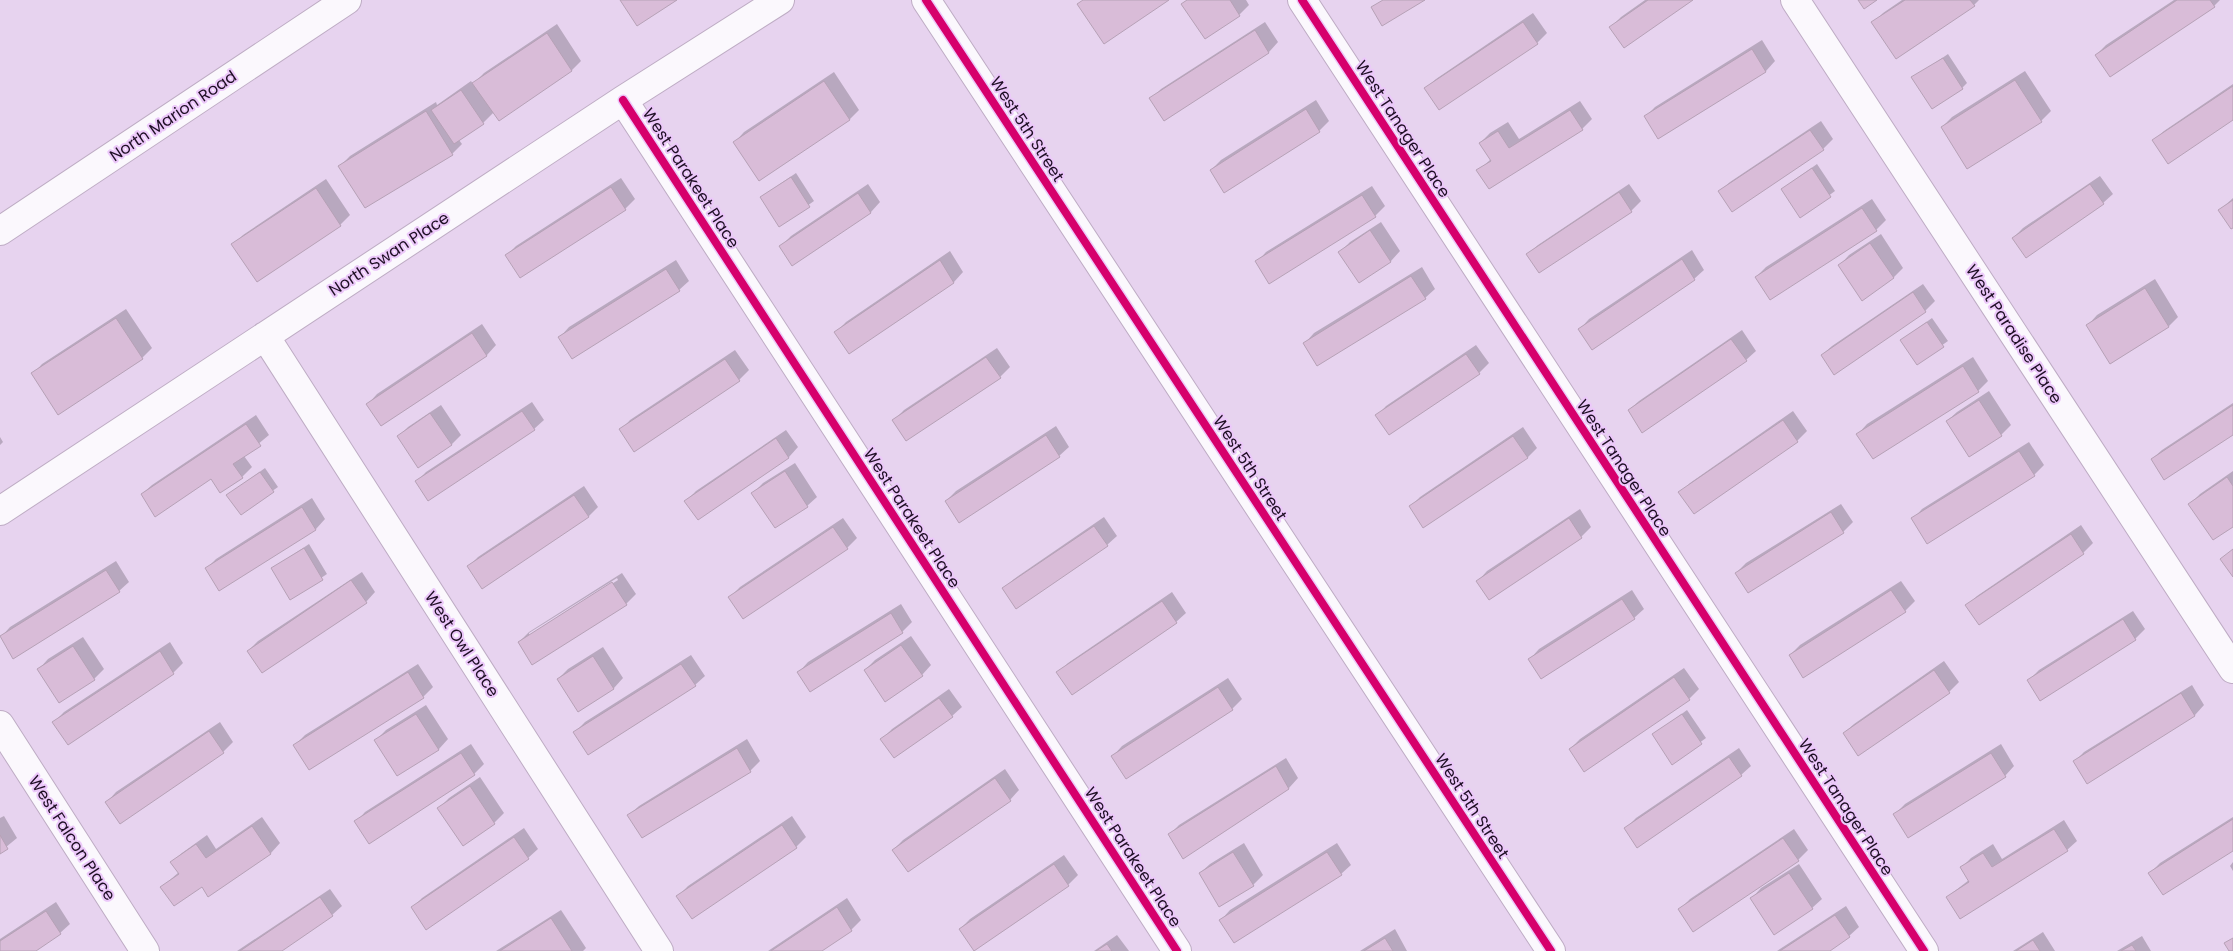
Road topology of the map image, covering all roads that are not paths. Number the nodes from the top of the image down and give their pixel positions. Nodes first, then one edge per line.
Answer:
1 (347, 0) edge
2 (780, 0) edge
3 (926, 0) edge
4 (1302, 0) edge
5 (1795, 0) edge
6 (623, 100) junction
7 (0, 231) edge
8 (265, 336) junction
9 (0, 511) edge
10 (2233, 669) edge
11 (0, 725) edge
12 (145, 951) edge
13 (658, 951) edge
14 (1177, 951) edge
15 (1550, 951) edge
16 (1924, 951) edge

1 - 7 street, North Marion Road
2 - 6 street, North Swan Place
3 - 15 street, West 5th Street
4 - 16 street, West Tanager Place
5 - 10 street, West Paradise Place
6 - 8 street, North Swan Place
6 - 14 street, West Parakeet Place
8 - 9 street, North Swan Place
8 - 13 street, West Owl Place
11 - 12 street, West Falcon Place

